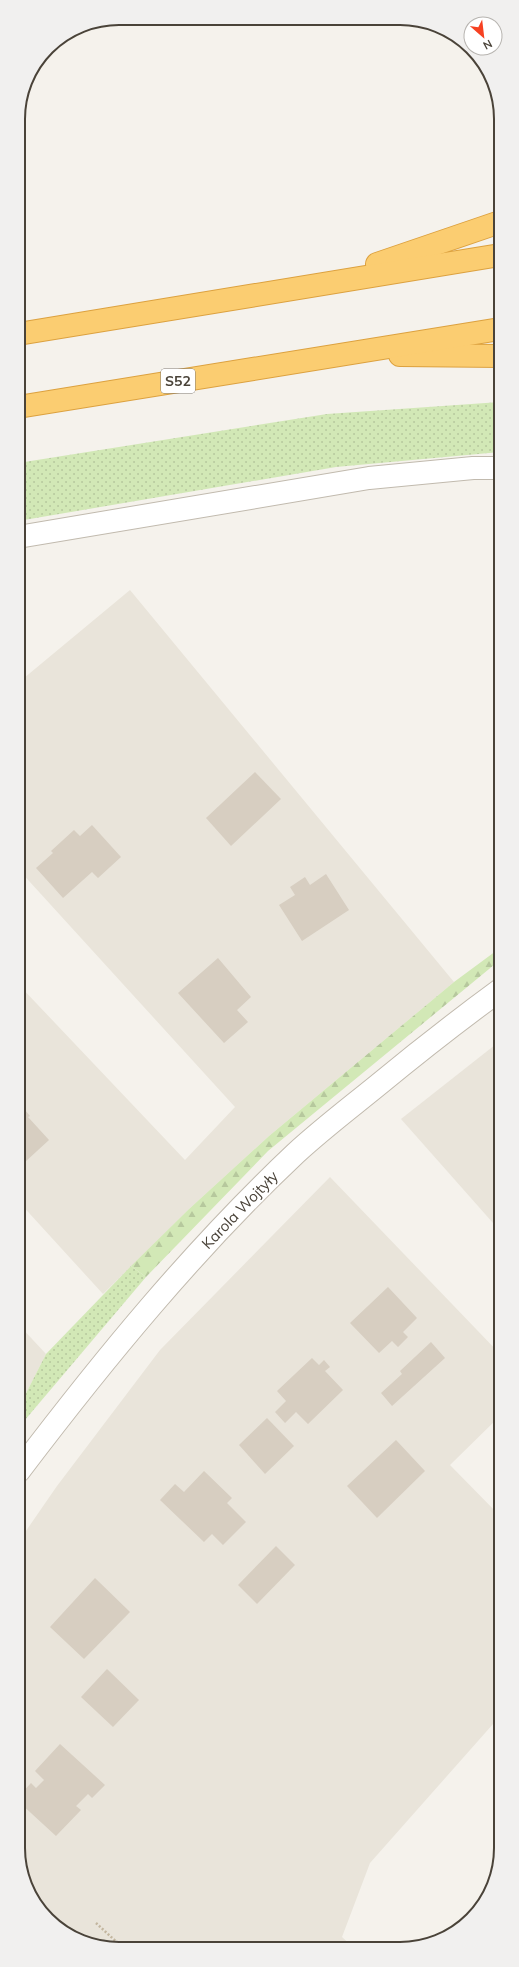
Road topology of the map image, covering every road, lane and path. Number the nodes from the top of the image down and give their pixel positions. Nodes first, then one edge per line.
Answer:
1 (494, 224) edge
2 (494, 256) edge
3 (320, 284) junction
4 (494, 330) edge
5 (25, 333) edge
6 (337, 355) junction
7 (494, 356) edge
8 (25, 406) edge
9 (494, 468) edge
10 (25, 536) edge
11 (494, 994) edge
12 (25, 1464) edge
13 (96, 1923) dead end
14 (117, 1942) edge

1 - 3 highway
2 - 3 highway
3 - 5 highway
4 - 6 highway, S52
6 - 7 highway
6 - 8 highway, S52
9 - 10 street
11 - 12 street, Karola Wojtyły
13 - 14 path

